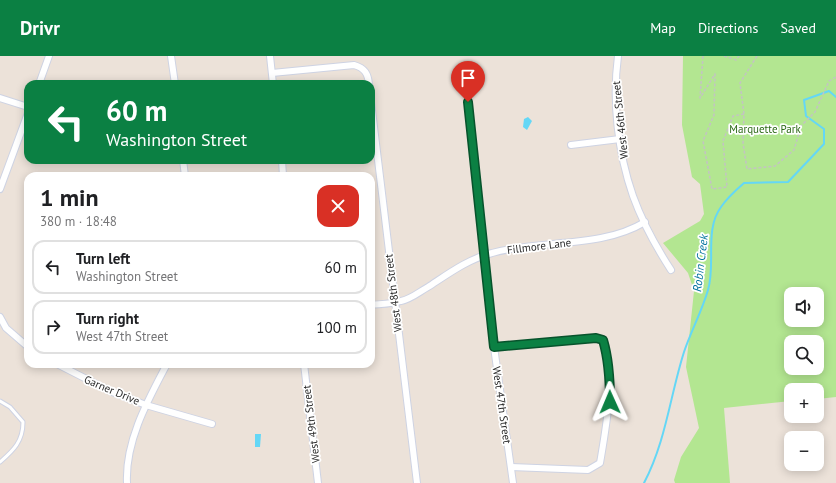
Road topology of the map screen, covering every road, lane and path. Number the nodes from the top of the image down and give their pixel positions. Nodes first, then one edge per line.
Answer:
1 (49, 56) edge
2 (171, 56) edge
3 (270, 56) edge
4 (618, 56) edge
5 (703, 56) edge
6 (724, 56) edge
7 (739, 56) edge
8 (757, 56) edge
9 (465, 72) dead end
10 (272, 73) junction
11 (836, 77) edge
12 (40, 80) edge
13 (174, 80) edge
14 (273, 80) edge
15 (369, 80) edge
16 (0, 98) edge
17 (24, 107) edge
18 (744, 114) junction
19 (24, 124) edge
20 (375, 137) edge
21 (620, 139) junction
22 (571, 145) dead end
23 (0, 189) edge
24 (645, 222) junction
25 (484, 256) junction
26 (671, 270) dead end
27 (394, 302) junction
28 (375, 304) edge
29 (0, 317) edge
30 (24, 344) edge
31 (494, 347) junction
32 (65, 368) edge
33 (165, 368) edge
34 (304, 368) edge
35 (0, 401) edge
36 (146, 405) junction
37 (212, 424) dead end
38 (0, 462) edge
39 (511, 467) junction
40 (127, 483) edge
41 (318, 483) edge
42 (417, 483) edge
43 (513, 483) edge

1 - 12 street
2 - 13 street
3 - 10 street
4 - 21 street, West 46th Street
5 - 18 path
6 - 7 path
8 - 18 path
9 - 25 street, West 47th Street
10 - 14 street
10 - 15 street
11 - 18 path
16 - 17 street
19 - 23 street
20 - 27 street, West 48th Street
21 - 22 street
21 - 24 street, West 46th Street
24 - 25 street, Fillmore Lane
24 - 26 street, West 46th Street
25 - 27 street, Fillmore Lane
25 - 31 street, West 47th Street
27 - 28 street, Fillmore Lane
27 - 42 street, West 48th Street
29 - 30 street
31 - 39 street, West 47th Street
31 - 39 street
32 - 36 street, Garner Drive
33 - 36 street
34 - 41 street, West 49th Street
35 - 38 lane
36 - 37 street, Garner Drive
36 - 40 street
39 - 43 street, West 47th Street

